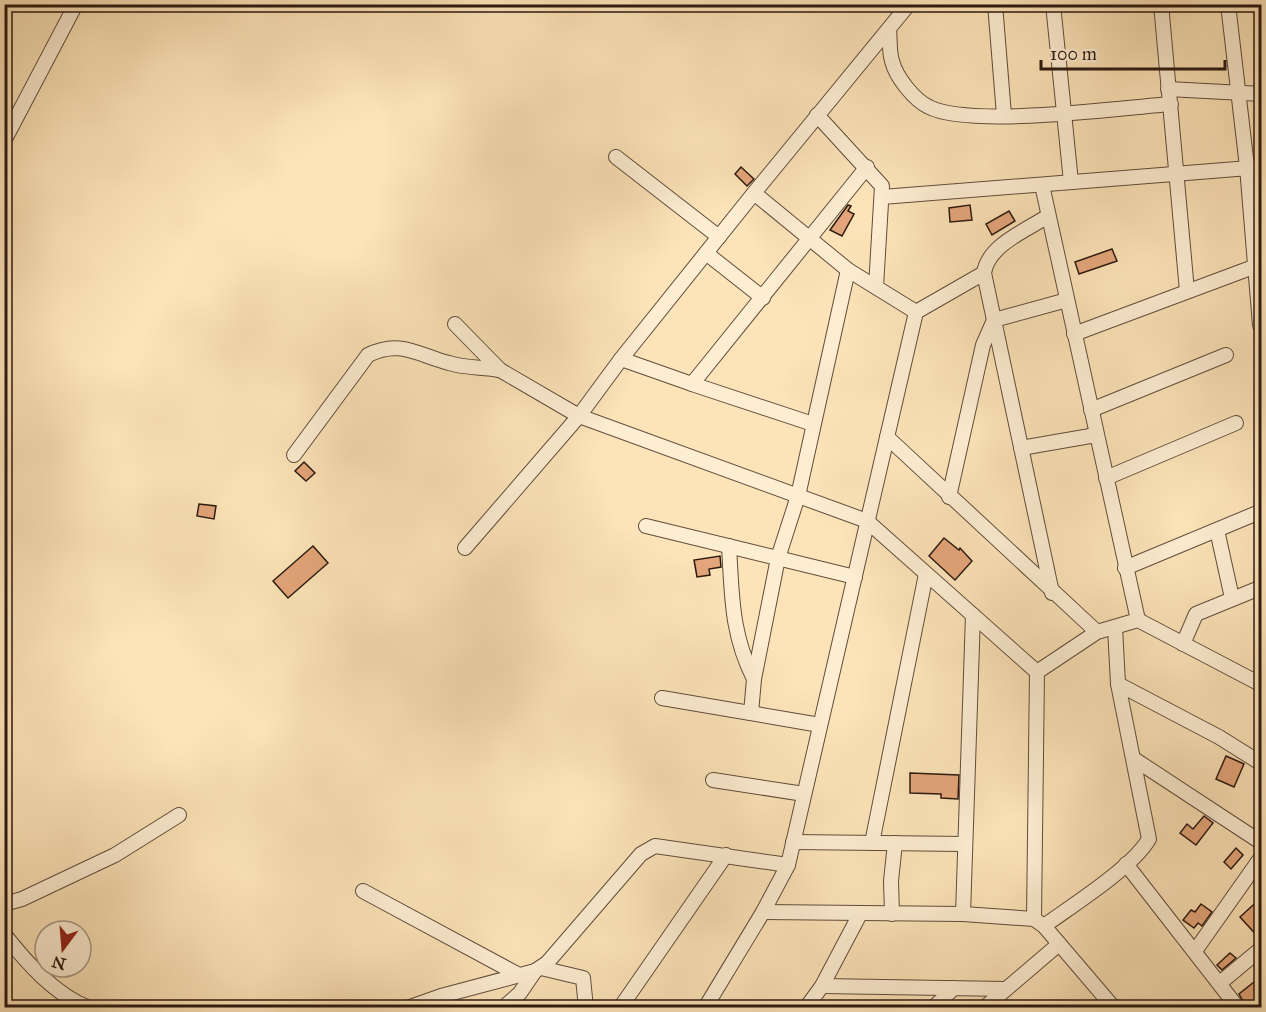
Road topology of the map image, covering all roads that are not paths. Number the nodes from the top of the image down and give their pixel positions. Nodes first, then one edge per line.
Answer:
1 (76, 4) edge
2 (909, 4) edge
3 (995, 4) edge
4 (1053, 4) edge
5 (1161, 4) edge
6 (1228, 4) edge
7 (889, 29) junction
8 (1168, 89) junction
9 (1237, 93) junction
10 (1262, 94) edge
11 (1171, 104) junction
12 (1064, 112) junction
13 (817, 115) junction
14 (1004, 115) junction
15 (4, 141) edge
16 (616, 157) dead end
17 (867, 167) junction
18 (1254, 167) edge
19 (1177, 173) junction
20 (1071, 182) junction
21 (1042, 185) junction
22 (754, 192) junction
23 (882, 197) junction
24 (1048, 216) junction
25 (719, 237) junction
26 (810, 239) junction
27 (706, 253) junction
28 (1256, 266) junction
29 (848, 270) junction
30 (984, 273) junction
31 (876, 287) junction
32 (1187, 291) junction
33 (763, 298) junction
34 (1067, 300) junction
35 (916, 312) junction
36 (994, 320) junction
37 (455, 324) dead end
38 (1260, 325) edge
39 (1074, 334) junction
40 (1226, 355) dead end
41 (621, 359) junction
42 (500, 370) junction
43 (692, 384) junction
44 (1091, 410) junction
45 (579, 416) junction
46 (1236, 423) dead end
47 (813, 424) junction
48 (1096, 435) junction
49 (887, 437) junction
50 (1021, 448) junction
51 (294, 455) dead end
52 (1106, 478) junction
53 (798, 496) junction
54 (949, 497) junction
55 (1262, 511) edge
56 (867, 521) junction
57 (646, 526) dead end
58 (1217, 530) junction
59 (729, 546) junction
60 (465, 548) dead end
61 (778, 558) junction
62 (1125, 568) junction
63 (927, 574) junction
64 (855, 577) junction
65 (1262, 587) edge
66 (1247, 592) junction
67 (1052, 593) junction
68 (1232, 598) junction
69 (1262, 601) edge
70 (973, 615) junction
71 (1138, 620) junction
72 (1115, 627) junction
73 (1097, 632) junction
74 (1183, 644) junction
75 (1037, 672) junction
76 (754, 679) junction
77 (1118, 684) junction
78 (1262, 685) edge
79 (662, 698) dead end
80 (751, 713) junction
81 (820, 725) junction
82 (1134, 759) junction
83 (1262, 764) edge
84 (713, 780) dead end
85 (804, 794) junction
86 (179, 815) dead end
87 (793, 842) junction
88 (872, 843) junction
89 (895, 843) junction
90 (1262, 843) edge
91 (965, 844) junction
92 (726, 855) junction
93 (1262, 856) edge
94 (1126, 864) junction
95 (788, 865) junction
96 (363, 891) dead end
97 (4, 904) edge
98 (763, 912) junction
99 (860, 914) junction
100 (892, 914) junction
101 (963, 914) junction
102 (1039, 923) junction
103 (4, 934) edge
104 (1059, 944) junction
105 (1262, 948) edge
106 (1195, 951) junction
107 (538, 970) junction
108 (519, 975) junction
109 (1220, 983) junction
110 (822, 986) junction
111 (954, 988) junction
112 (1006, 989) junction
113 (89, 1008) edge
114 (407, 1008) edge
115 (503, 1008) edge
116 (586, 1008) edge
117 (620, 1008) edge
118 (705, 1008) edge
119 (806, 1008) edge
120 (933, 1008) edge
121 (984, 1008) edge
122 (1114, 1008) edge
123 (1238, 1008) edge

1 - 15 street
2 - 7 street
3 - 14 street
4 - 12 street
5 - 8 street
6 - 9 street
7 - 13 street
7 - 14 street
8 - 9 street
8 - 11 street
9 - 10 street
9 - 18 street
11 - 12 street
11 - 19 street
12 - 14 street
12 - 20 street
13 - 17 street
13 - 22 street
16 - 25 street
17 - 23 street
17 - 26 street
18 - 19 street
18 - 28 street
19 - 20 street
19 - 32 street
20 - 21 street
21 - 23 street
21 - 24 street
22 - 25 street
22 - 26 street
23 - 31 street
24 - 30 street
24 - 34 street
25 - 27 street
26 - 29 street
26 - 33 street
27 - 33 street
27 - 41 street
28 - 32 street
28 - 38 street
29 - 31 street
29 - 47 street
30 - 35 street
30 - 36 street
31 - 35 street
32 - 39 street
33 - 43 street
34 - 36 street
34 - 39 street
35 - 49 street
36 - 50 street
36 - 54 street
37 - 42 street
39 - 44 street
40 - 44 street
41 - 43 street
41 - 45 street
42 - 45 street
42 - 51 street
43 - 47 street
44 - 48 street
45 - 53 street
45 - 60 street
46 - 52 street
47 - 53 street
48 - 50 street
48 - 52 street
49 - 54 street
49 - 56 street
50 - 67 street
52 - 62 street
53 - 56 street
53 - 61 street
54 - 67 street
55 - 58 street
56 - 63 street
56 - 64 street
57 - 59 street
58 - 62 street
58 - 68 street
59 - 61 street
59 - 76 street
61 - 64 street
61 - 76 street
62 - 71 street
63 - 70 street
63 - 88 street
64 - 81 street
65 - 66 street
66 - 68 street
66 - 69 street
67 - 73 street
68 - 74 street
70 - 75 street
70 - 91 street
71 - 72 street
71 - 74 street
72 - 73 street
72 - 77 street
73 - 75 street
74 - 78 street
75 - 102 street
76 - 80 street
77 - 82 street
77 - 83 street
79 - 80 street
80 - 81 street
81 - 85 street
82 - 90 street
82 - 94 street
84 - 85 street
85 - 87 street
86 - 97 street
87 - 88 street
87 - 95 street
88 - 89 street
89 - 91 street
89 - 100 street
91 - 101 street
92 - 95 street
92 - 107 street
92 - 117 street
93 - 106 street
94 - 102 street
94 - 106 street
95 - 98 street
96 - 108 street
98 - 99 street
98 - 118 street
99 - 100 street
99 - 110 street
100 - 101 street
101 - 102 street
102 - 104 street
103 - 113 street
104 - 112 street
104 - 122 street
105 - 109 street
106 - 109 street
107 - 108 street
107 - 115 street
107 - 116 street
108 - 114 street
109 - 123 street
110 - 111 street
110 - 119 street
111 - 112 street
111 - 120 street
112 - 121 street

